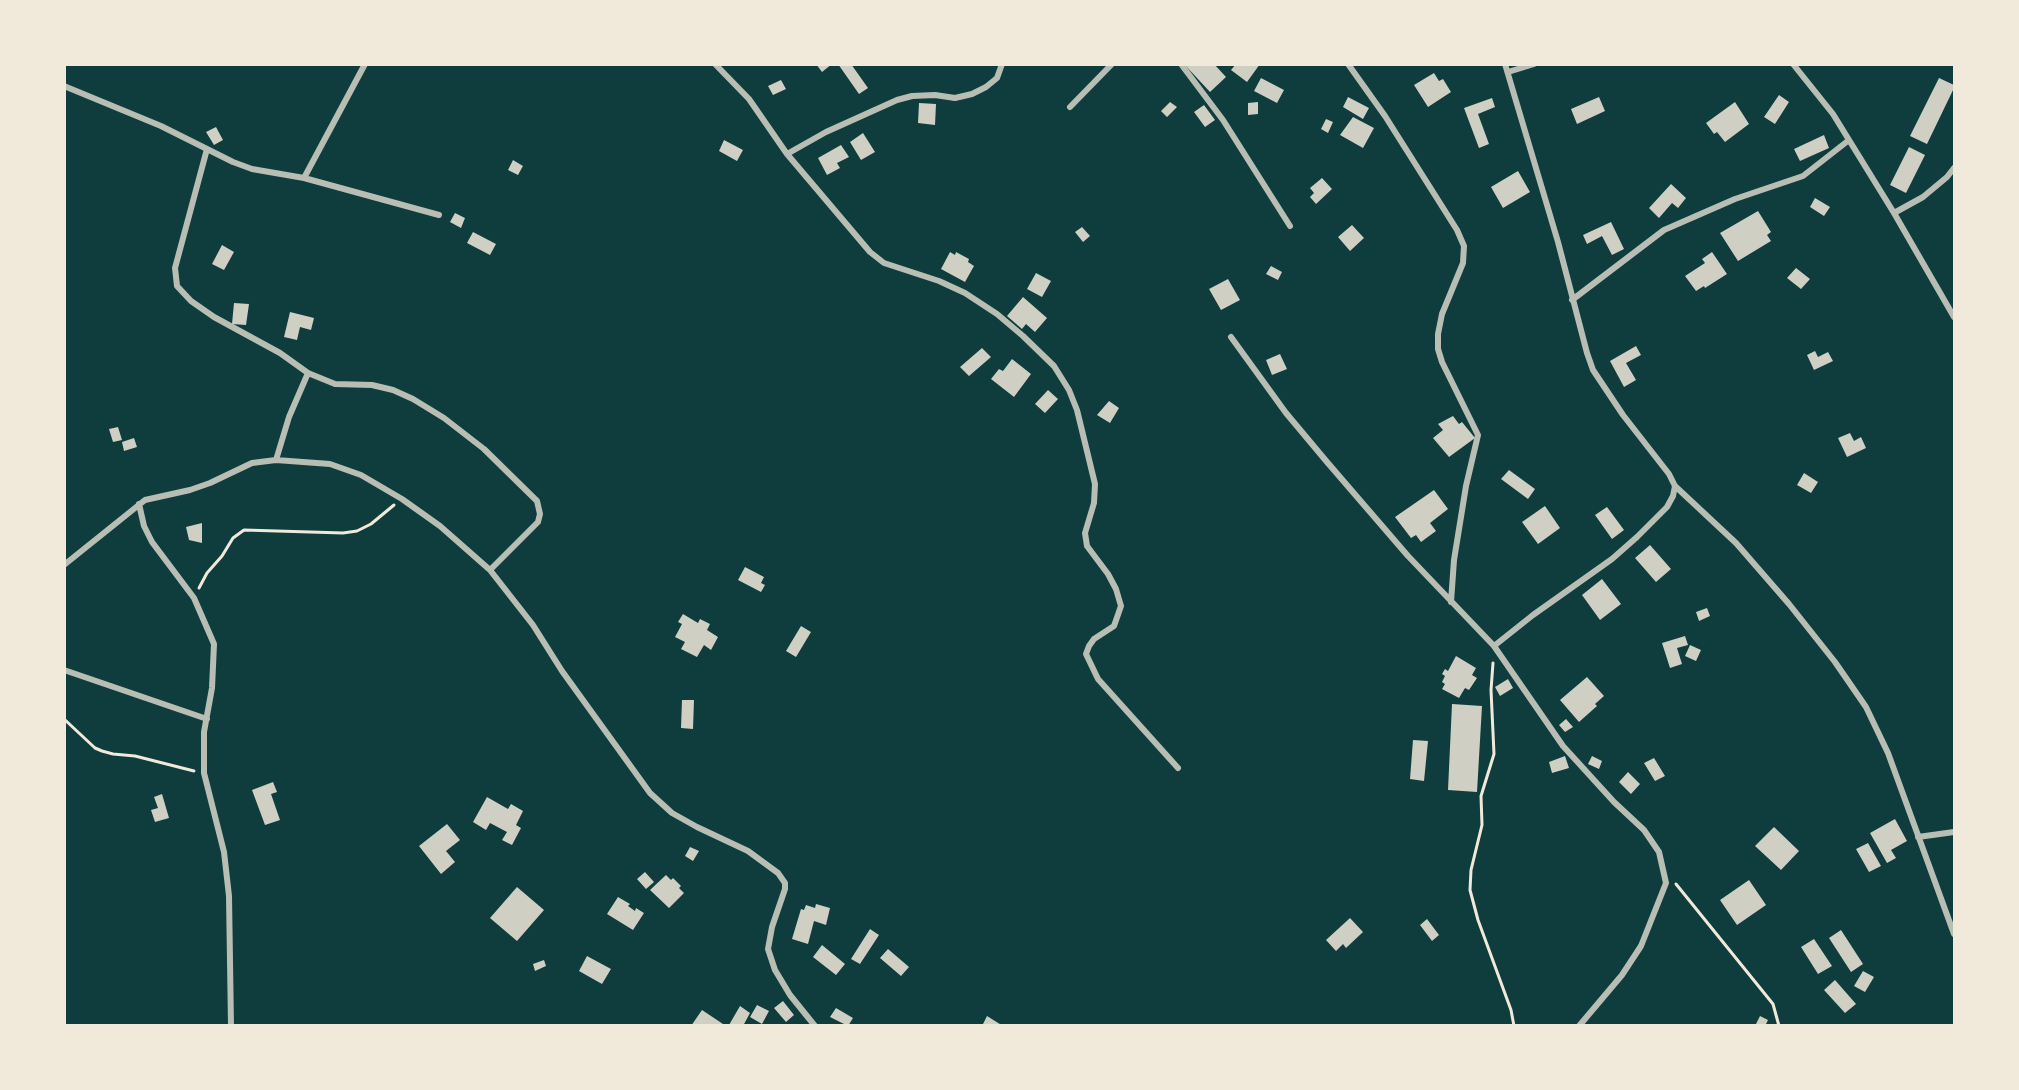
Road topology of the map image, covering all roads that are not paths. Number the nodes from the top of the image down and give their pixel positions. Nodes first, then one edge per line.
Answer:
1 (365, 64) edge
2 (715, 64) edge
3 (1002, 64) edge
4 (1112, 64) edge
5 (1181, 64) edge
6 (1348, 64) edge
7 (1505, 64) edge
8 (1534, 64) edge
9 (1793, 64) edge
10 (1508, 72) junction
11 (64, 86) edge
12 (1070, 107) dead end
13 (1849, 140) junction
14 (207, 149) junction
15 (787, 153) junction
16 (1954, 168) edge
17 (304, 178) junction
18 (1894, 213) junction
19 (439, 215) dead end
20 (1290, 226) dead end
21 (1572, 300) junction
22 (1954, 317) edge
23 (1231, 337) dead end
24 (308, 373) junction
25 (276, 460) junction
26 (1675, 486) junction
27 (139, 504) junction
28 (64, 565) edge
29 (490, 570) junction
30 (1451, 602) junction
31 (1494, 646) junction
32 (64, 670) edge
33 (207, 719) junction
34 (1178, 768) dead end
35 (1954, 832) edge
36 (1918, 837) junction
37 (1954, 934) edge
38 (231, 1026) edge
39 (815, 1026) edge
40 (1579, 1026) edge

1 - 17 street
2 - 15 street
3 - 15 street
4 - 12 street
5 - 20 street
6 - 30 street
7 - 10 street
8 - 10 street
9 - 13 street
10 - 21 street
11 - 14 street
13 - 18 street
13 - 21 street
14 - 17 street
14 - 24 street
15 - 34 street
16 - 18 street
17 - 19 street
18 - 22 street
21 - 26 street
23 - 30 street
24 - 25 street
24 - 29 street
25 - 27 street
25 - 29 street
26 - 31 street
26 - 36 street
27 - 28 street
27 - 33 street
29 - 39 street
30 - 31 street
31 - 40 street
32 - 33 street
33 - 38 street
35 - 36 street
36 - 37 street

